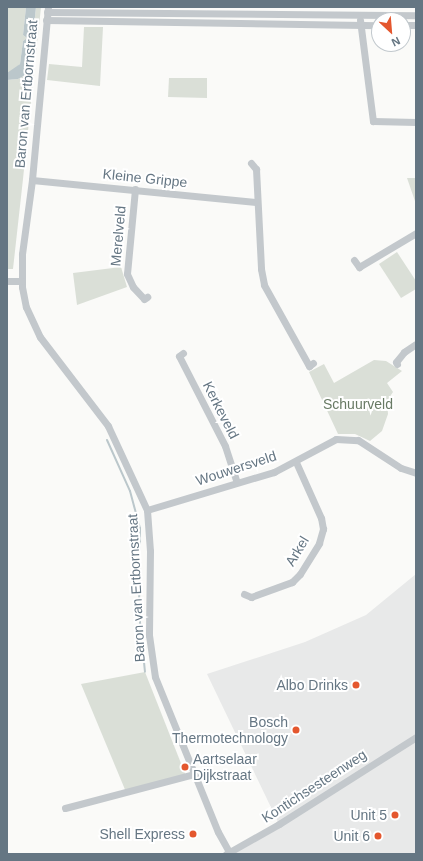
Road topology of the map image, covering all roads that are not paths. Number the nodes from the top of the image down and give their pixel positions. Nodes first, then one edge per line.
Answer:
1 (276, 7) edge
2 (47, 13) edge
3 (359, 14) junction
4 (276, 15) junction
5 (416, 15) edge
6 (276, 24) junction
7 (360, 24) junction
8 (371, 25) edge
9 (416, 122) edge
10 (251, 163) dead end
11 (32, 180) junction
12 (135, 189) junction
13 (256, 202) junction
14 (416, 233) edge
15 (354, 260) dead end
16 (7, 281) edge
17 (22, 281) junction
18 (147, 297) dead end
19 (416, 344) edge
20 (183, 353) dead end
21 (314, 363) dead end
22 (397, 364) dead end
23 (296, 462) junction
24 (416, 473) edge
25 (237, 482) junction
26 (146, 510) junction
27 (244, 594) dead end
28 (416, 737) edge
29 (194, 774) junction
30 (65, 808) dead end
31 (228, 854) edge

1 - 4 street
2 - 4 street
2 - 6 street
2 - 11 street, Baron van Ertbornstraat
3 - 4 street
3 - 5 street
3 - 7 street
4 - 6 street
6 - 7 street
7 - 8 street
7 - 9 street
10 - 13 street
11 - 12 street, Kleine Grippe
11 - 17 street, Baron van Ertbornstraat
12 - 13 street, Kleine Grippe
12 - 18 street, Merelveld
13 - 21 street
14 - 15 street
16 - 17 street
17 - 26 street, Baron van Ertbornstraat
19 - 22 street
20 - 25 street, Kerkeveld
23 - 24 street, Wouwersveld
23 - 25 street, Wouwersveld
23 - 27 street, Arkel
25 - 26 street, Wouwersveld
26 - 29 street, Baron van Ertbornstraat
28 - 31 street, Kontichsesteenweg
29 - 30 street
29 - 31 street, Baron van Ertbornstraat

